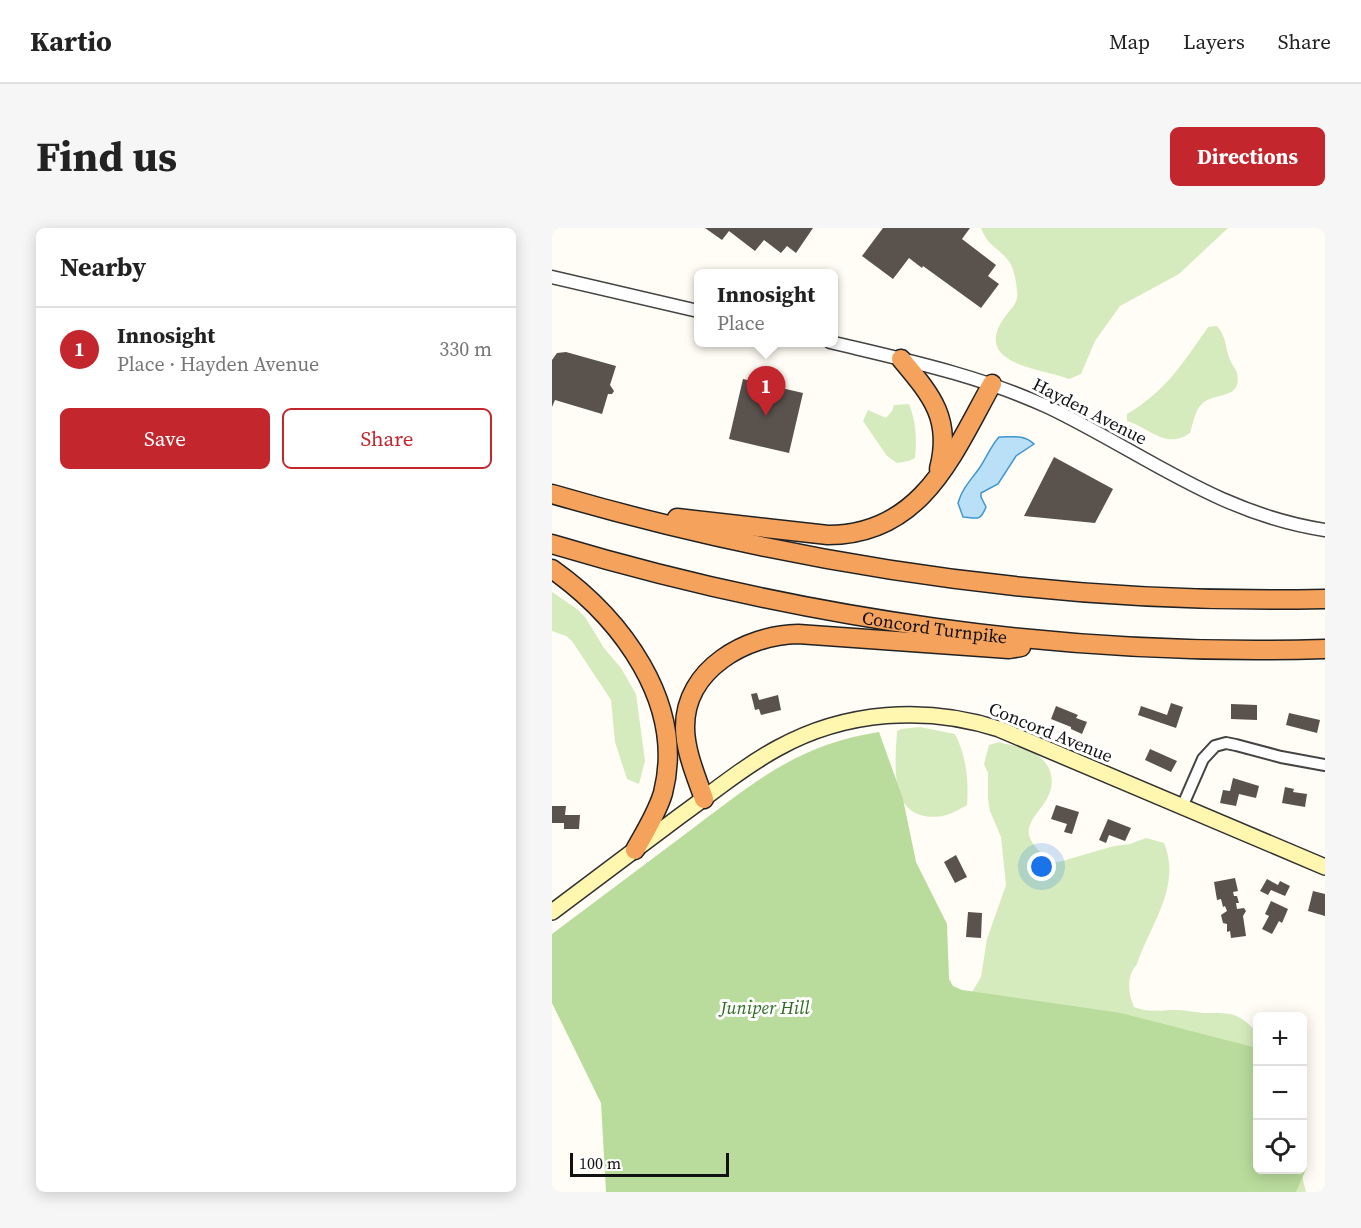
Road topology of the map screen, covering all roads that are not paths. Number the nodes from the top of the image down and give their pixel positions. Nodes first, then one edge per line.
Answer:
1 (552, 277) edge
2 (694, 311) edge
3 (838, 344) edge
4 (901, 359) junction
5 (992, 384) junction
6 (937, 477) junction
7 (552, 494) edge
8 (630, 515) junction
9 (1325, 530) edge
10 (552, 544) edge
11 (552, 569) edge
12 (1325, 599) edge
13 (1066, 642) junction
14 (1325, 650) edge
15 (1325, 765) edge
16 (704, 799) junction
17 (1182, 807) junction
18 (635, 850) junction
19 (1325, 867) edge
20 (552, 912) edge

1 - 2 street
3 - 4 street, Hayden Avenue
4 - 5 street, Hayden Avenue
4 - 6 highway
5 - 6 highway
5 - 9 street, Hayden Avenue
6 - 8 highway
7 - 8 highway
8 - 12 highway
10 - 13 highway, Concord Turnpike
11 - 18 highway
13 - 14 highway, Concord Turnpike
13 - 16 highway
15 - 17 street
16 - 17 main road, Concord Avenue
16 - 18 main road, Concord Avenue
17 - 19 main road, Concord Avenue
18 - 20 main road, Concord Avenue

